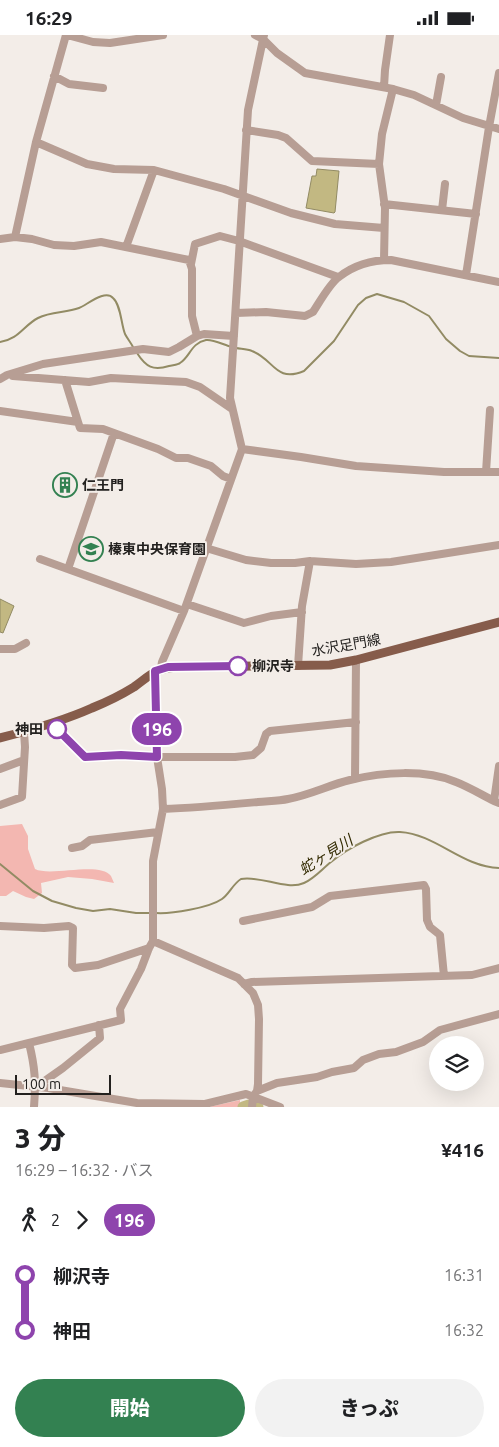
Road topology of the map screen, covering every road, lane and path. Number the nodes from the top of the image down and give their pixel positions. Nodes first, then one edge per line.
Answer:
1 (66, 35) edge
2 (163, 35) edge
3 (255, 35) edge
4 (390, 35) edge
5 (264, 37) edge
6 (499, 73) edge
7 (54, 76) junction
8 (441, 77) dead end
9 (384, 87) junction
10 (103, 88) dead end
11 (394, 89) junction
12 (436, 105) junction
13 (489, 127) junction
14 (499, 129) edge
15 (246, 130) junction
16 (36, 142) junction
17 (379, 164) junction
18 (154, 170) junction
19 (445, 184) dead end
20 (242, 196) junction
21 (384, 204) junction
22 (442, 210) junction
23 (476, 213) junction
24 (384, 228) junction
25 (15, 237) junction
26 (0, 239) edge
27 (239, 241) junction
28 (126, 247) junction
29 (384, 260) junction
30 (190, 264) junction
31 (466, 275) junction
32 (338, 277) junction
33 (499, 282) edge
34 (236, 313) junction
35 (197, 336) junction
36 (234, 338) junction
37 (2, 377) edge
38 (65, 380) junction
39 (232, 409) junction
40 (490, 410) dead end
41 (0, 411) edge
42 (78, 422) junction
43 (114, 433) junction
44 (242, 449) junction
45 (486, 472) junction
46 (499, 472) edge
47 (231, 479) junction
48 (499, 545) edge
49 (206, 548) junction
50 (40, 559) dead end
51 (310, 561) junction
52 (68, 569) junction
53 (185, 607) junction
54 (302, 612) junction
55 (499, 622) edge
56 (26, 643) dead end
57 (0, 649) edge
58 (356, 660) junction
59 (298, 666) junction
60 (158, 670) junction
61 (356, 722) junction
62 (56, 728) dead end
63 (24, 732) junction
64 (0, 738) edge
65 (157, 757) junction
66 (24, 760) junction
67 (499, 766) edge
68 (0, 769) edge
69 (355, 779) junction
70 (496, 802) edge
71 (0, 805) edge
72 (163, 809) junction
73 (158, 832) junction
74 (72, 848) dead end
75 (243, 921) dead end
76 (0, 926) edge
77 (151, 945) junction
78 (499, 968) edge
79 (444, 976) junction
80 (244, 984) junction
81 (499, 1014) edge
82 (99, 1025) junction
83 (29, 1043) junction
84 (0, 1050) edge
85 (0, 1083) edge
86 (36, 1087) junction
87 (254, 1099) edge
88 (34, 1107) edge
89 (280, 1107) edge

1 - 2 street
1 - 7 street
3 - 5 street
4 - 9 street
5 - 9 street
5 - 15 street
6 - 13 street
7 - 10 street
7 - 16 street
8 - 12 street
9 - 11 street
11 - 12 street
11 - 17 street
12 - 13 street
13 - 14 street
13 - 23 street
15 - 17 street
15 - 20 street
16 - 18 street
16 - 25 street
17 - 21 street
18 - 20 street
18 - 28 street
19 - 22 street
20 - 24 street
20 - 27 street
21 - 22 street
21 - 24 street
22 - 23 street
23 - 31 street
24 - 29 street
25 - 26 street
25 - 28 street
27 - 30 street
27 - 32 street
27 - 34 street
28 - 30 street
29 - 31 street
29 - 32 street
30 - 35 street
31 - 33 street
32 - 34 street
34 - 36 street
35 - 36 street
35 - 37 street
36 - 39 street
37 - 38 street
38 - 39 street
38 - 42 street
39 - 44 street
40 - 45 street
41 - 42 street
42 - 43 street
43 - 47 street
43 - 52 street
44 - 45 street
44 - 47 street
45 - 46 street
47 - 49 street
48 - 51 street
49 - 51 street
49 - 53 street
50 - 52 street
51 - 54 street
52 - 53 street
53 - 54 street
53 - 60 street
54 - 59 street
55 - 58 main road, 水沢足門線
56 - 57 street
58 - 59 main road, 水沢足門線
58 - 61 street
59 - 60 main road, 水沢足門線
60 - 63 main road
60 - 65 street
61 - 65 street
61 - 69 street
62 - 65 street
63 - 64 main road
63 - 66 street
65 - 72 street
66 - 68 street
66 - 71 street
67 - 70 street
69 - 70 street
69 - 72 street
72 - 73 street
73 - 74 street
73 - 77 street
75 - 79 street
76 - 77 street
77 - 80 street
77 - 82 street
78 - 79 street
79 - 80 street
80 - 87 street
81 - 87 street
82 - 83 street
82 - 86 street
83 - 84 street
83 - 86 street
85 - 86 street
86 - 87 street
86 - 88 street
87 - 89 street

